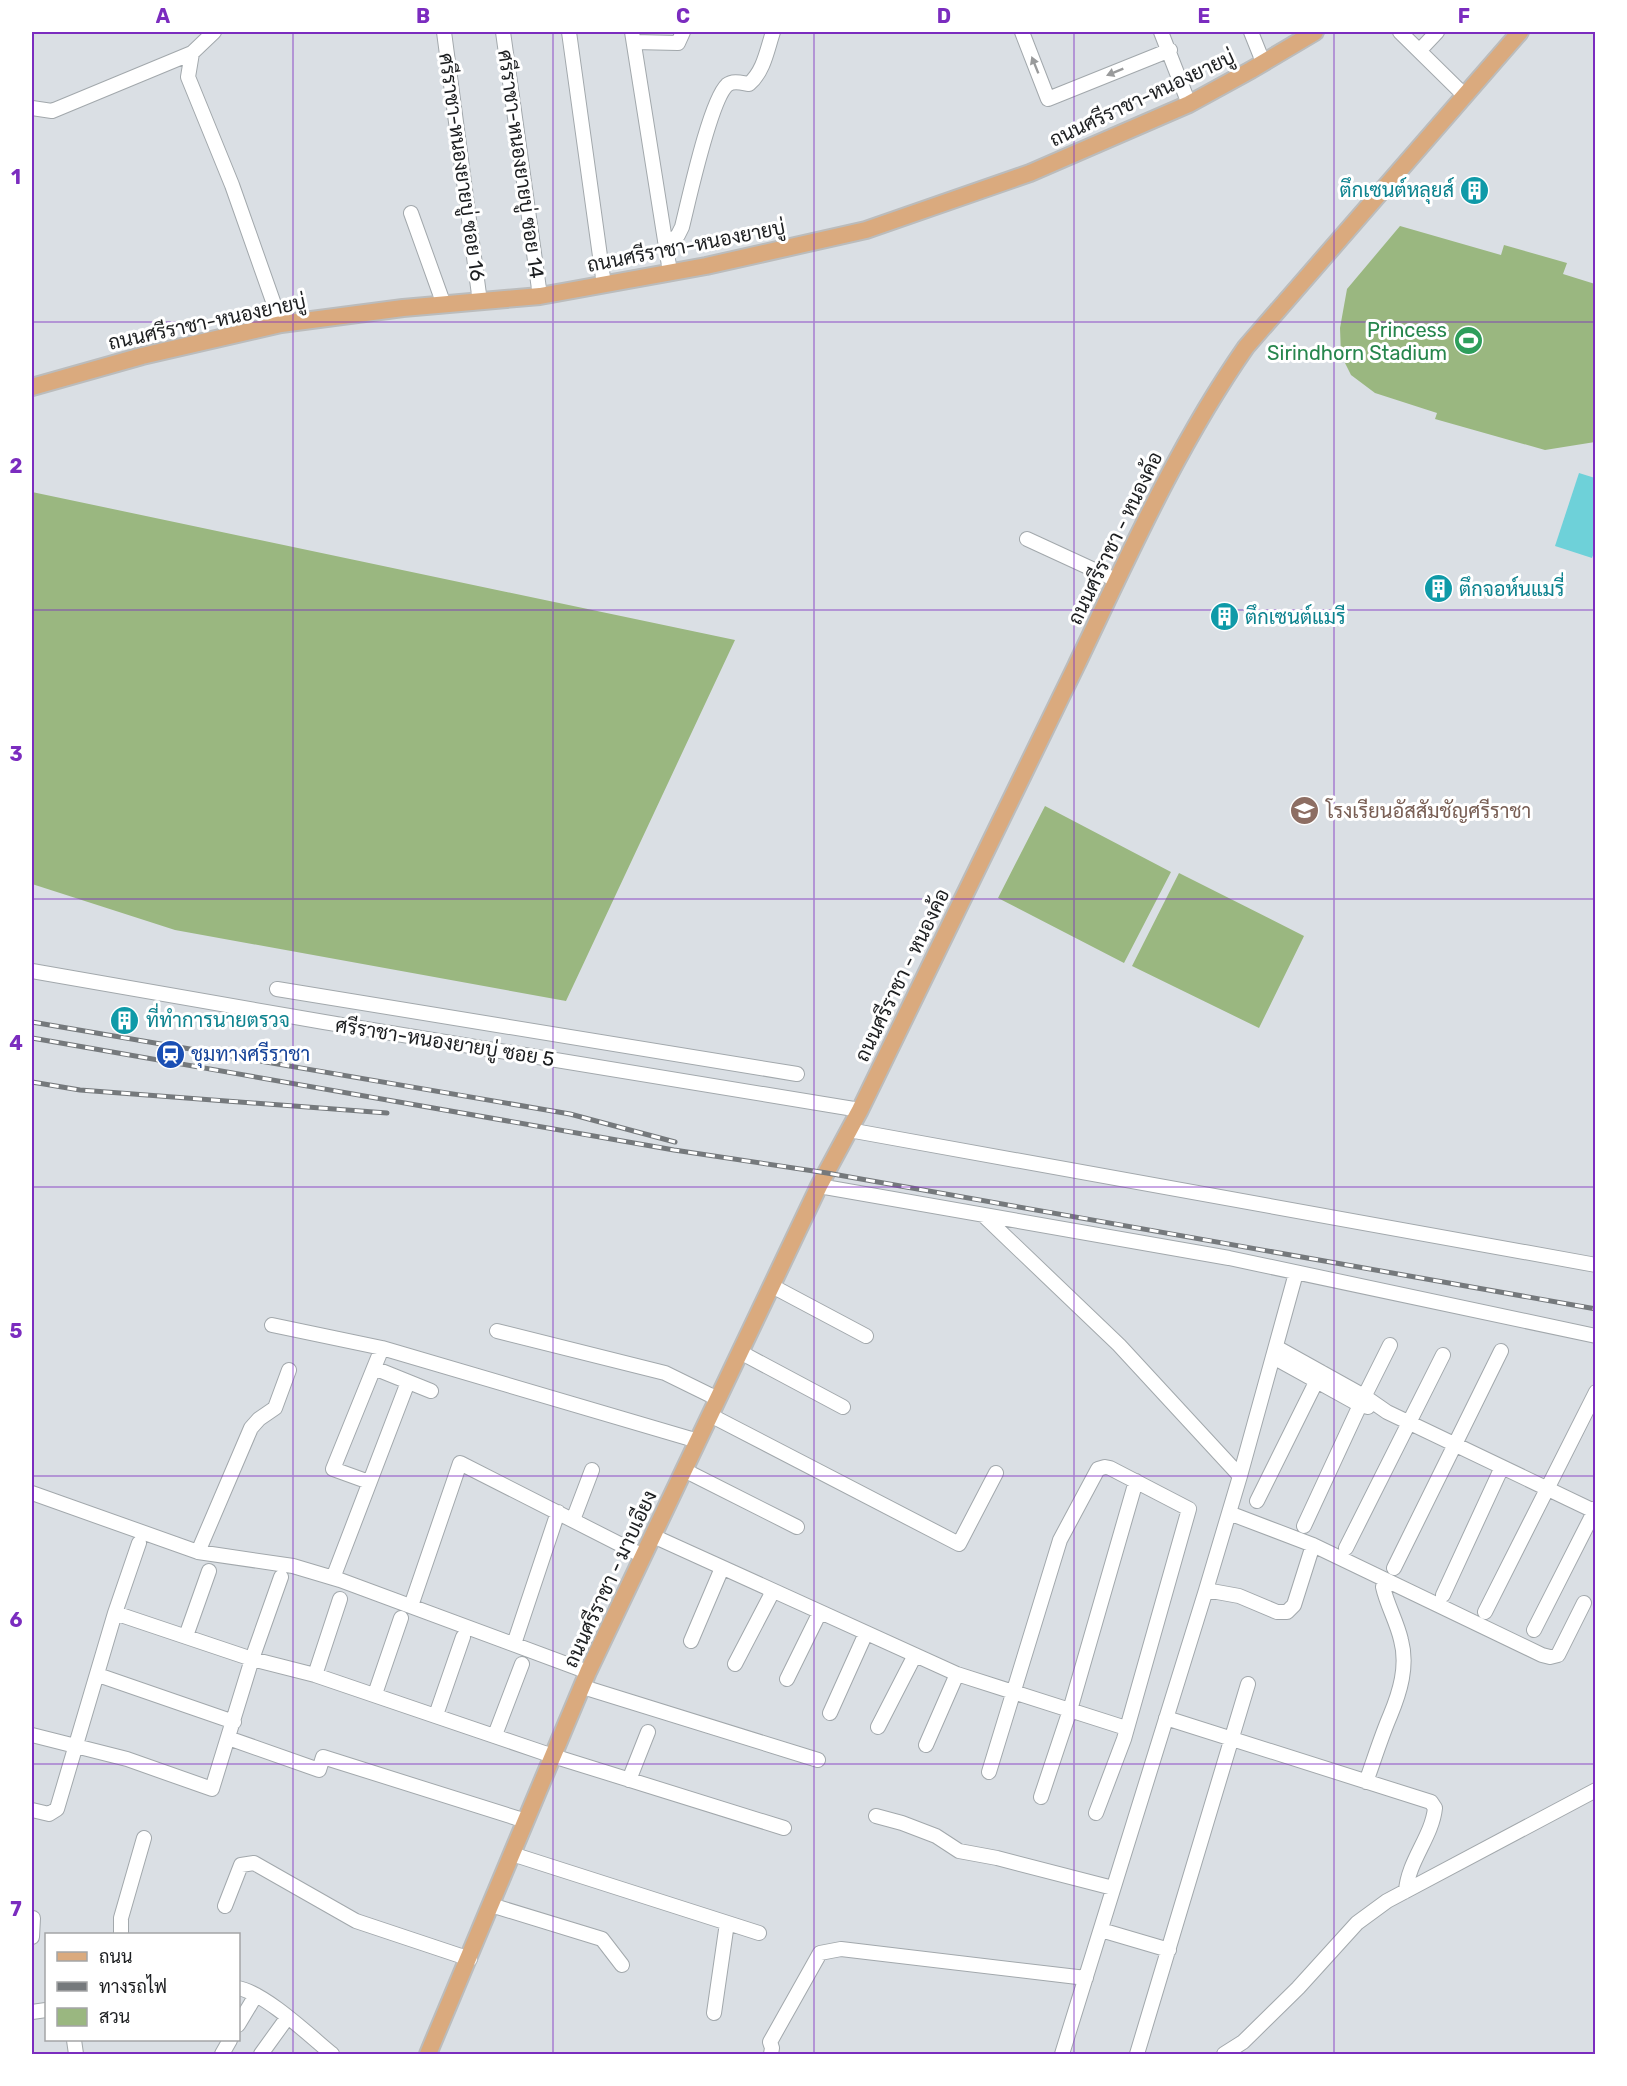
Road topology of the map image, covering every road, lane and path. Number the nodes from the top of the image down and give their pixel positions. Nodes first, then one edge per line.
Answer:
1 (213, 32) edge
2 (444, 32) edge
3 (503, 32) edge
4 (569, 32) edge
5 (683, 32) edge
6 (773, 32) edge
7 (1022, 32) edge
8 (1161, 32) edge
9 (1251, 32) edge
10 (1315, 32) edge
11 (1400, 32) edge
12 (1437, 32) edge
13 (1520, 32) edge
14 (633, 37) edge
15 (1170, 50) junction
16 (1420, 50) junction
17 (192, 53) junction
18 (1257, 66) junction
19 (1465, 96) junction
20 (1189, 104) junction
21 (32, 108) edge
22 (411, 213) dead end
23 (666, 247) junction
24 (670, 272) junction
25 (604, 285) junction
26 (540, 296) junction
27 (480, 302) junction
28 (444, 305) junction
29 (280, 324) junction
30 (32, 387) edge
31 (1027, 539) dead end
32 (1116, 580) junction
33 (32, 971) edge
34 (278, 989) dead end
35 (633, 1048) junction
36 (628, 1072) junction
37 (797, 1074) dead end
38 (860, 1110) junction
39 (849, 1130) junction
40 (819, 1186) junction
41 (983, 1215) junction
42 (1596, 1266) edge
43 (1296, 1273) junction
44 (772, 1286) junction
45 (272, 1325) dead end
46 (497, 1331) dead end
47 (866, 1336) dead end
48 (1596, 1336) edge
49 (1390, 1345) dead end
50 (382, 1348) junction
51 (1501, 1351) dead end
52 (740, 1352) junction
53 (1275, 1352) junction
54 (1443, 1356) dead end
55 (374, 1368) junction
56 (289, 1370) dead end
57 (1318, 1376) junction
58 (408, 1382) junction
59 (431, 1391) dead end
60 (1596, 1392) edge
61 (717, 1399) junction
62 (1362, 1400) junction
63 (843, 1407) dead end
64 (710, 1416) junction
65 (1409, 1423) junction
66 (698, 1441) junction
67 (1455, 1445) junction
68 (1502, 1467) junction
69 (592, 1470) dead end
70 (684, 1470) junction
71 (996, 1473) dead end
72 (1240, 1476) junction
73 (1136, 1481) junction
74 (369, 1482) junction
75 (1546, 1488) junction
76 (32, 1494) edge
77 (1257, 1501) dead end
78 (1595, 1509) edge
79 (558, 1512) junction
80 (1229, 1513) junction
81 (573, 1520) junction
82 (796, 1527) dead end
83 (1304, 1527) dead end
84 (653, 1536) junction
85 (139, 1544) dead end
86 (1313, 1545) junction
87 (1346, 1548) dead end
88 (198, 1552) junction
89 (643, 1556) junction
90 (722, 1568) junction
91 (1394, 1568) dead end
92 (209, 1571) dead end
93 (281, 1577) dead end
94 (333, 1578) junction
95 (1385, 1580) junction
96 (1206, 1590) junction
97 (772, 1591) junction
98 (1443, 1594) dead end
99 (340, 1599) dead end
100 (1584, 1603) dead end
101 (411, 1606) junction
102 (820, 1612) junction
103 (1485, 1612) dead end
104 (116, 1613) junction
105 (401, 1618) dead end
106 (1534, 1630) dead end
107 (866, 1633) junction
108 (186, 1636) junction
109 (463, 1637) dead end
110 (691, 1641) dead end
111 (514, 1644) junction
112 (915, 1655) junction
113 (252, 1659) junction
114 (522, 1664) dead end
115 (735, 1664) dead end
116 (315, 1674) junction
117 (957, 1674) junction
118 (98, 1675) junction
119 (586, 1679) junction
120 (787, 1679) dead end
121 (1248, 1684) dead end
122 (1014, 1692) junction
123 (375, 1694) junction
124 (1070, 1710) junction
125 (830, 1713) dead end
126 (436, 1715) junction
127 (1166, 1718) junction
128 (234, 1722) junction
129 (878, 1727) dead end
130 (1126, 1728) junction
131 (648, 1732) dead end
132 (32, 1735) edge
133 (495, 1735) junction
134 (228, 1738) junction
135 (1232, 1739) junction
136 (76, 1745) junction
137 (927, 1745) dead end
138 (553, 1756) junction
139 (818, 1760) dead end
140 (989, 1772) dead end
141 (629, 1780) junction
142 (1366, 1782) junction
143 (1596, 1790) edge
144 (1041, 1797) dead end
145 (32, 1809) edge
146 (1096, 1813) dead end
147 (876, 1816) dead end
148 (526, 1821) junction
149 (784, 1828) dead end
150 (144, 1838) dead end
151 (512, 1854) junction
152 (1113, 1888) junction
153 (1406, 1891) junction
154 (491, 1905) junction
155 (225, 1906) dead end
156 (33, 1918) dead end
157 (727, 1923) junction
158 (1101, 1930) junction
159 (121, 1933) edge
160 (759, 1933) dead end
161 (32, 1937) edge
162 (1169, 1950) junction
163 (470, 1959) junction
164 (622, 1965) dead end
165 (1086, 1978) junction
166 (240, 1988) edge
167 (256, 1995) junction
168 (714, 2013) dead end
169 (287, 2018) junction
170 (240, 2022) edge
171 (229, 2041) edge
172 (222, 2055) edge
173 (261, 2055) edge
174 (332, 2055) edge
175 (428, 2055) edge
176 (771, 2055) edge
177 (1062, 2055) edge
178 (1137, 2055) edge
179 (1224, 2055) edge

1 - 17 street
2 - 27 street, ศรีราชา-หนองยายบู่ ซอย 16
3 - 26 street, ศรีราชา-หนองยายบู่ ซอย 14
4 - 25 street
5 - 14 street
6 - 23 street
15 -> 7 street
8 - 15 street
9 - 18 street
10 - 18 main road, ถนนศรีราชา-หนองยายบู่
11 - 16 street
12 - 16 street
13 - 19 main road, ถนนศรีราชา - หนองค้อ
14 - 23 street
15 - 20 street
16 - 19 street
17 - 21 street
17 - 29 street
18 - 20 main road, ถนนศรีราชา-หนองยายบู่
19 - 32 main road, ถนนศรีราชา - หนองค้อ
20 - 24 main road, ถนนศรีราชา-หนองยายบู่
22 - 28 street
23 - 24 street
24 - 25 main road, ถนนศรีราชา-หนองยายบู่
25 - 26 main road, ถนนศรีราชา-หนองยายบู่
26 - 27 main road, ถนนศรีราชา-หนองยายบู่
27 - 28 main road, ถนนศรีราชา-หนองยายบู่
28 - 29 main road, ถนนศรีราชา-หนองยายบู่
29 - 30 main road, ถนนศรีราชา-หนองยายบู่
31 - 32 street
32 - 38 main road, ถนนศรีราชา - หนองค้อ
33 - 36 street, ศรีราชา-หนองยายบู่ ซอย 5
34 - 35 street
35 - 36 street
35 - 37 street
36 - 38 street, ศรีราชา-หนองยายบู่ ซอย 5
38 - 39 main road, ถนนศรีราชา - หนองค้อ
39 - 40 main road, ถนนศรีราชา - มาบเอียง
39 - 42 street
40 - 41 street
40 - 44 main road, ถนนศรีราชา - มาบเอียง
41 - 43 street
41 - 72 street
43 - 48 street
43 - 53 street
44 - 47 street
44 - 52 main road, ถนนศรีราชา - มาบเอียง
45 - 50 street
46 - 61 street
49 - 62 street
50 - 55 street
50 - 66 street
51 - 67 street
52 - 61 main road, ถนนศรีราชา - มาบเอียง
52 - 63 street
53 - 57 street
53 - 72 street
54 - 65 street
55 - 58 street
55 - 74 street
56 - 88 street
57 - 62 street
57 - 77 street
58 - 59 street
58 - 74 street
60 - 75 street
61 - 64 main road, ถนนศรีราชา - มาบเอียง
62 - 65 street
62 - 83 street
64 - 66 main road, ถนนศรีราชา - มาบเอียง
64 - 71 street
65 - 67 street
65 - 87 street
66 - 70 main road, ถนนศรีราชา - มาบเอียง
67 - 68 street
67 - 91 street
68 - 75 street
68 - 98 street
69 - 81 street
70 - 82 street
70 - 84 main road, ถนนศรีราชา - มาบเอียง
72 - 80 street
73 - 122 street
73 - 124 street
73 - 130 street
74 - 94 street
75 - 78 street
75 - 103 street
76 - 88 street
78 - 106 street
79 - 81 street
79 - 101 street
79 - 111 street
80 - 86 street
80 - 96 street
81 - 89 street
84 - 89 main road, ถนนศรีราชา - มาบเอียง
84 - 90 street
85 - 104 street
86 - 95 street
86 - 96 street
88 - 94 street
89 - 119 main road, ถนนศรีราชา - มาบเอียง
90 - 97 street
90 - 110 street
92 - 108 street
93 - 113 street
94 - 101 street
95 - 100 street
95 - 142 street
96 - 127 street
97 - 102 street
97 - 115 street
99 - 116 street
101 - 111 street
102 - 107 street
102 - 120 street
104 - 108 street
104 - 118 street
105 - 123 street
107 - 112 street
107 - 125 street
108 - 113 street
109 - 126 street
111 - 119 street
112 - 117 street
112 - 129 street
113 - 116 street
113 - 128 street
114 - 133 street
116 - 123 street
117 - 122 street
117 - 137 street
118 - 128 street
118 - 136 street
119 - 138 main road, ถนนศรีราชา - มาบเอียง
119 - 139 street
121 - 135 street
122 - 124 street
122 - 140 street
123 - 126 street
124 - 130 street
124 - 144 street
126 - 133 street
127 - 135 street
127 - 152 street
128 - 134 street
130 - 146 street
131 - 141 street
132 - 136 street
133 - 138 street
134 - 136 street
134 - 148 street
135 - 142 street
135 - 162 street
136 - 145 street
138 - 141 street
138 - 148 main road, ถนนศรีราชา - มาบเอียง
141 - 149 street
142 - 153 street
143 - 153 street
147 - 152 street
148 - 151 main road, ถนนศรีราชา - มาบเอียง
150 - 159 street
151 - 154 main road, ถนนศรีราชา - มาบเอียง
151 - 157 street
152 - 158 street
153 - 179 street
154 - 163 main road, ถนนศรีราชา - มาบเอียง
154 - 164 street
155 - 163 street
156 - 161 street
157 - 160 street
157 - 168 street
158 - 162 street
158 - 165 street
162 - 178 street
163 - 175 main road, ถนนศรีราชา - มาบเอียง
165 - 176 street
165 - 177 street
166 - 167 street
167 - 169 street
167 - 170 street
169 - 173 street
169 - 174 street
171 - 172 street

